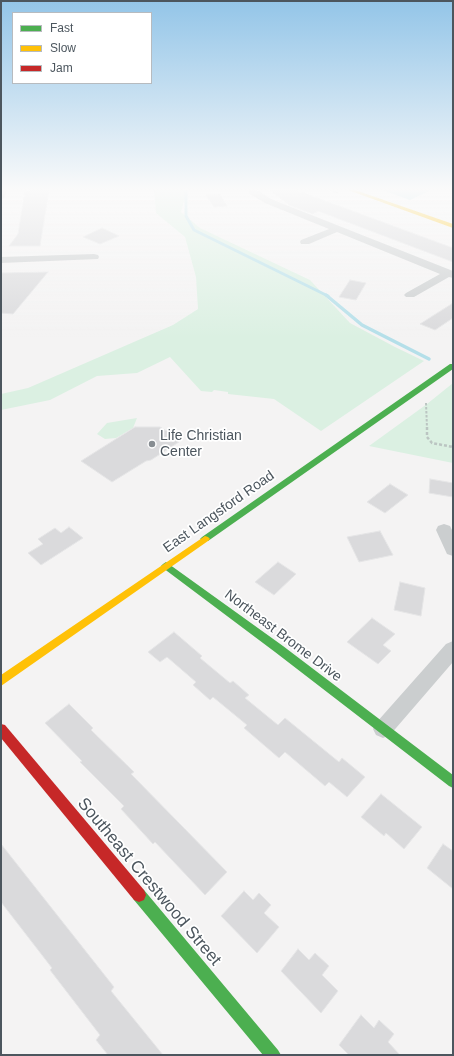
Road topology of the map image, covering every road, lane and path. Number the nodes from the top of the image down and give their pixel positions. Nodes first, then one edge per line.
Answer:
1 (311, 239) edge
2 (364, 239) edge
3 (305, 242) dead end
4 (94, 257) dead end
5 (1, 260) edge
6 (451, 274) edge
7 (410, 295) dead end
8 (453, 366) edge
9 (414, 395) junction
10 (453, 447) edge
11 (444, 530) dead end
12 (453, 550) edge
13 (166, 566) junction
14 (453, 649) edge
15 (1, 681) edge
16 (1, 729) edge
17 (383, 729) junction
18 (453, 782) edge
19 (273, 1055) edge

1 - 3 street
2 - 6 street
4 - 5 street
6 - 7 street
8 - 9 street, East Langsford Road
9 - 10 path
9 - 13 street, East Langsford Road
11 - 12 street
13 - 15 street, East Langsford Road
13 - 17 street, Northeast Brome Drive
14 - 17 street
16 - 19 street, Southeast Crestwood Street
17 - 18 street, Northeast Brome Drive

